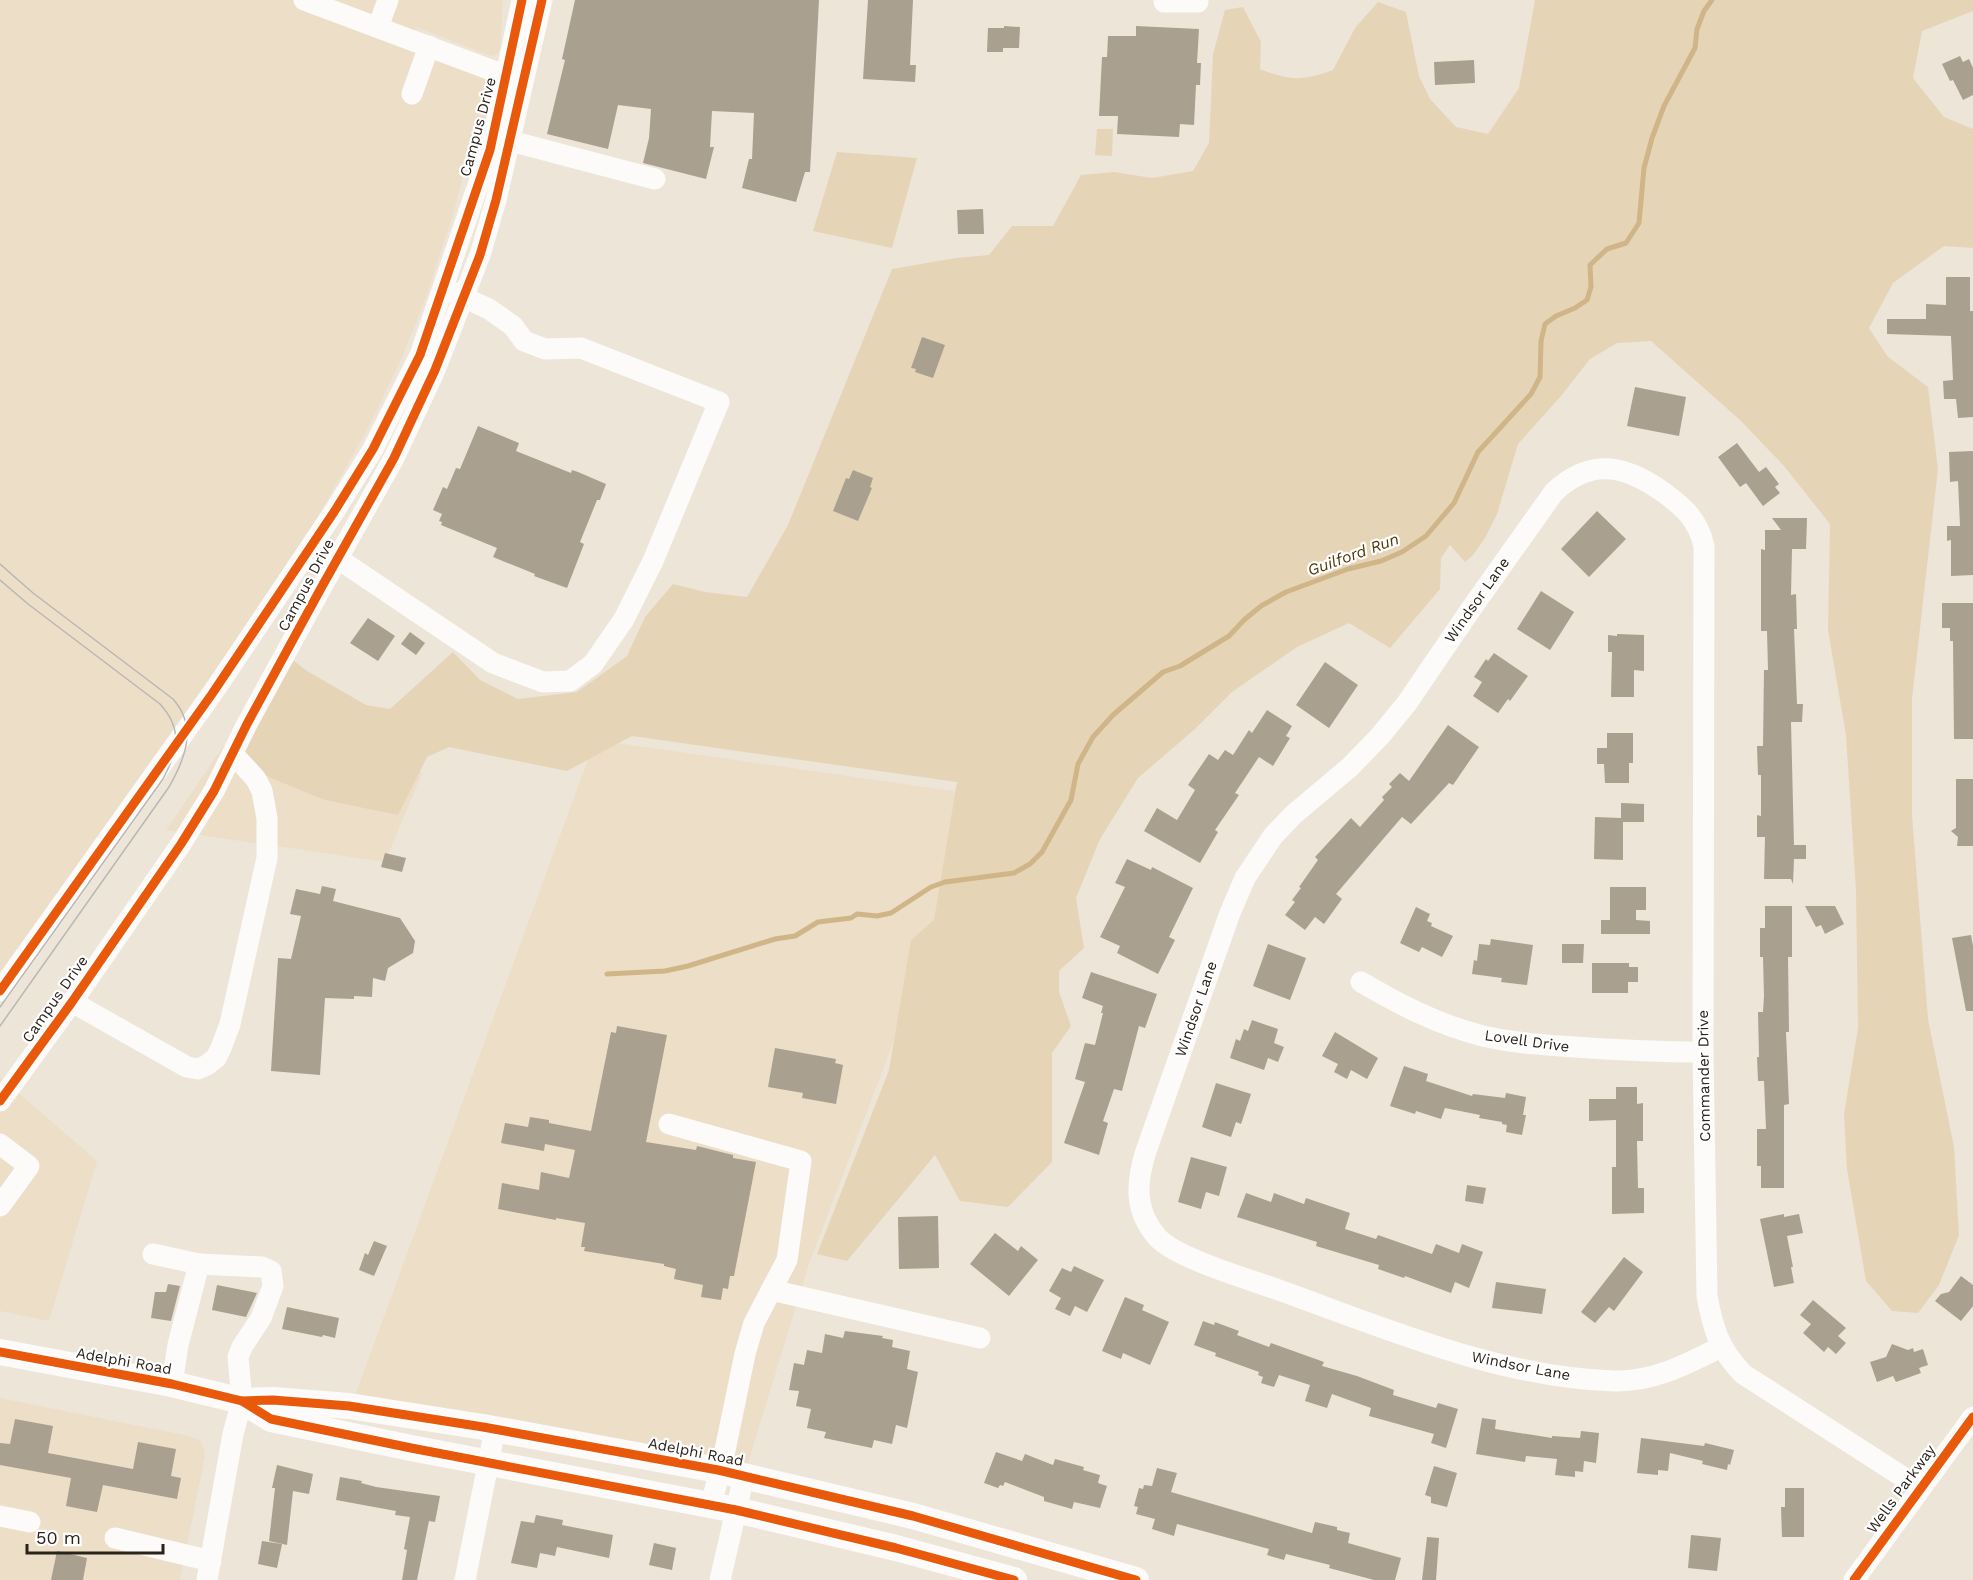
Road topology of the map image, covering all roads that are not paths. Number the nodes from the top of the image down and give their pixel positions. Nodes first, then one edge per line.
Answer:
1 (304, 0) edge
2 (388, 0) edge
3 (522, 0) edge
4 (542, 0) edge
5 (1198, 0) edge
6 (1164, 2) dead end
7 (378, 27) junction
8 (429, 46) junction
9 (507, 76) junction
10 (412, 94) dead end
11 (510, 141) junction
12 (655, 179) dead end
13 (443, 289) junction
14 (464, 297) junction
15 (1704, 557) joint
16 (337, 558) junction
17 (233, 754) junction
18 (1361, 982) dead end
19 (0, 991) edge
20 (72, 1002) junction
21 (1703, 1052) junction
22 (0, 1101) edge
23 (669, 1124) dead end
24 (0, 1144) edge
25 (0, 1206) edge
26 (153, 1254) dead end
27 (199, 1264) junction
28 (771, 1290) junction
29 (980, 1338) dead end
30 (1722, 1347) junction
31 (0, 1352) edge
32 (172, 1384) junction
33 (242, 1401) junction
34 (1973, 1417) edge
35 (495, 1429) junction
36 (488, 1462) junction
37 (718, 1470) junction
38 (744, 1476) junction
39 (1920, 1488) junction
40 (711, 1505) junction
41 (736, 1510) junction
42 (0, 1516) edge
43 (30, 1522) dead end
44 (115, 1538) dead end
45 (209, 1571) edge
46 (977, 1575) edge
47 (465, 1580) edge
48 (720, 1580) edge
49 (1014, 1580) edge
50 (1136, 1580) edge
51 (1854, 1580) edge

1 - 7 street
2 - 7 street
3 - 9 street, Campus Drive
4 - 11 street, Campus Drive
5 - 6 street
7 - 8 street
8 - 9 street
8 - 10 street
9 - 13 street, Campus Drive
11 - 12 street
11 - 14 street, Campus Drive
13 - 14 street
13 - 19 street, Campus Drive
14 - 16 street, Campus Drive
14 - 16 street
15 - 21 street, Commander Drive
15 - 30 street, Windsor Lane
16 - 17 street, Campus Drive
17 - 20 street, Campus Drive
17 - 20 street
18 - 21 street, Lovell Drive
20 - 22 street, Campus Drive
21 - 30 street, Commander Drive
23 - 28 street
24 - 25 street
26 - 27 street
27 - 32 street
27 - 33 street
28 - 29 street
28 - 37 street
30 - 39 street, Commander Drive
31 - 32 main road, Adelphi Road
32 - 33 main road, Adelphi Road
33 - 35 main road, Adelphi Road
33 - 36 main road, Adelphi Road
33 - 45 street
34 - 39 street, Wells Parkway
35 - 36 street
35 - 37 main road, Adelphi Road
36 - 40 main road, Adelphi Road
36 - 47 street
37 - 38 main road, Adelphi Road
37 - 40 street
38 - 41 street
38 - 50 main road, Adelphi Road
39 - 51 street, Wells Parkway
40 - 41 main road, Adelphi Road
41 - 46 main road, Adelphi Road
41 - 48 street
42 - 43 street
44 - 45 street
46 - 49 main road, Adelphi Road

